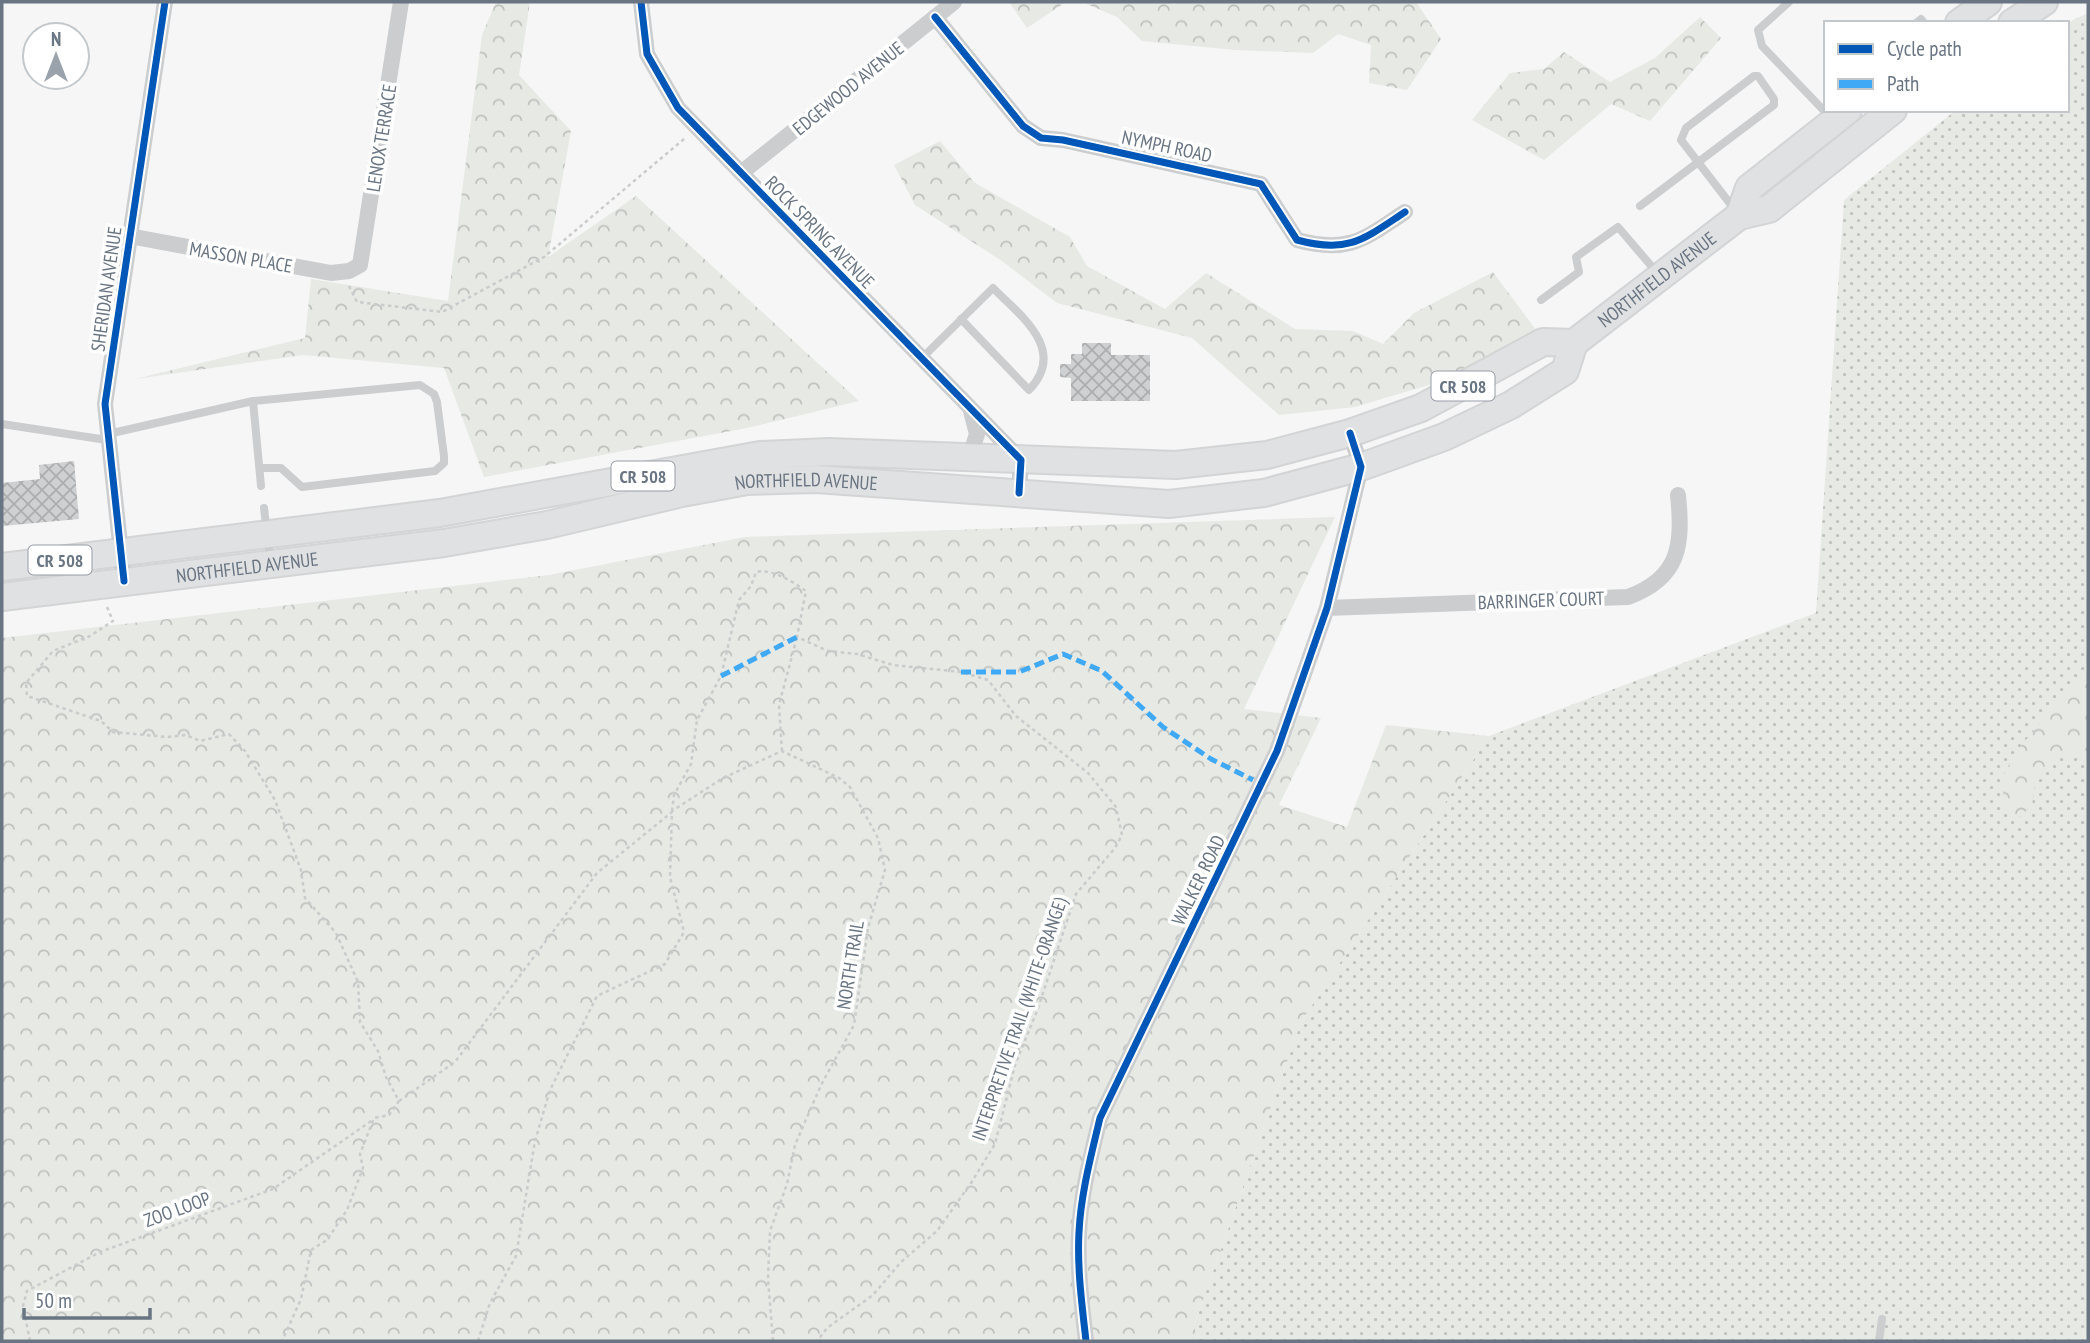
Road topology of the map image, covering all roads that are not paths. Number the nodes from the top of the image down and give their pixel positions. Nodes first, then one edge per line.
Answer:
1 (165, 2) edge
2 (401, 2) edge
3 (641, 2) edge
4 (954, 2) edge
5 (1789, 2) edge
6 (1985, 2) edge
7 (2044, 2) edge
8 (935, 17) junction
9 (1961, 21) edge
10 (2015, 21) edge
11 (1824, 101) edge
12 (1890, 112) edge
13 (1841, 116) edge
14 (1700, 164) junction
15 (741, 173) junction
16 (1640, 206) dead end
17 (1405, 212) dead end
18 (1739, 216) junction
19 (130, 236) junction
20 (347, 271) joint
21 (1661, 277) junction
22 (1541, 300) dead end
23 (961, 319) junction
24 (1574, 344) junction
25 (921, 359) junction
26 (253, 401) junction
27 (970, 409) junction
28 (2, 424) edge
29 (1350, 433) junction
30 (106, 437) junction
31 (969, 458) junction
32 (1021, 460) junction
33 (1361, 467) junction
34 (260, 468) junction
35 (261, 486) dead end
36 (1019, 493) junction
37 (1678, 495) dead end
38 (264, 508) dead end
39 (267, 536) junction
40 (119, 552) junction
41 (271, 566) junction
42 (2, 567) edge
43 (124, 581) junction
44 (2, 597) edge
45 (1327, 608) junction
46 (1882, 1319) dead end
47 (1086, 1341) edge
48 (1879, 1341) edge

1 - 19 street, SHERIDAN AVENUE
2 - 20 street, LENOX TERRACE
3 - 15 street, ROCK SPRING AVENUE
4 - 8 street, EDGEWOOD AVENUE
5 - 11 lane
6 - 9 main road
7 - 10 main road
8 - 15 street, EDGEWOOD AVENUE
8 - 17 street, NYMPH ROAD
12 - 18 main road, NORTHFIELD AVENUE / CR 508
13 - 18 main road, NORTHFIELD AVENUE / CR 508
14 - 14 lane
14 - 16 lane
14 - 18 lane
15 - 25 street, ROCK SPRING AVENUE
18 - 21 main road, NORTHFIELD AVENUE / CR 508
19 - 20 street, MASSON PLACE
19 - 30 street, SHERIDAN AVENUE
21 - 22 lane
21 - 24 main road, NORTHFIELD AVENUE / CR 508
23 - 23 lane
23 - 25 lane
24 - 29 main road, NORTHFIELD AVENUE / CR 508
24 - 33 main road, NORTHFIELD AVENUE / CR 508
25 - 27 street, ROCK SPRING AVENUE
26 - 30 lane
26 - 34 lane
26 - 34 lane
27 - 31 street
27 - 32 street, ROCK SPRING AVENUE
28 - 30 lane
29 - 32 main road, NORTHFIELD AVENUE / CR 508
29 - 33 street
30 - 40 street, SHERIDAN AVENUE
31 - 32 main road, NORTHFIELD AVENUE / CR 508
31 - 39 main road, NORTHFIELD AVENUE / CR 508
32 - 36 street
33 - 36 main road, NORTHFIELD AVENUE / CR 508
33 - 45 street, WALKER ROAD
34 - 35 lane
36 - 41 main road, NORTHFIELD AVENUE / CR 508
37 - 45 street, BARRINGER COURT
38 - 39 lane
39 - 40 main road, NORTHFIELD AVENUE / CR 508
39 - 41 lane
40 - 42 main road, NORTHFIELD AVENUE / CR 508
40 - 43 street, SHERIDAN AVENUE
41 - 43 main road, NORTHFIELD AVENUE / CR 508
43 - 44 main road, NORTHFIELD AVENUE / CR 508
45 - 47 street, WALKER ROAD
46 - 48 lane

